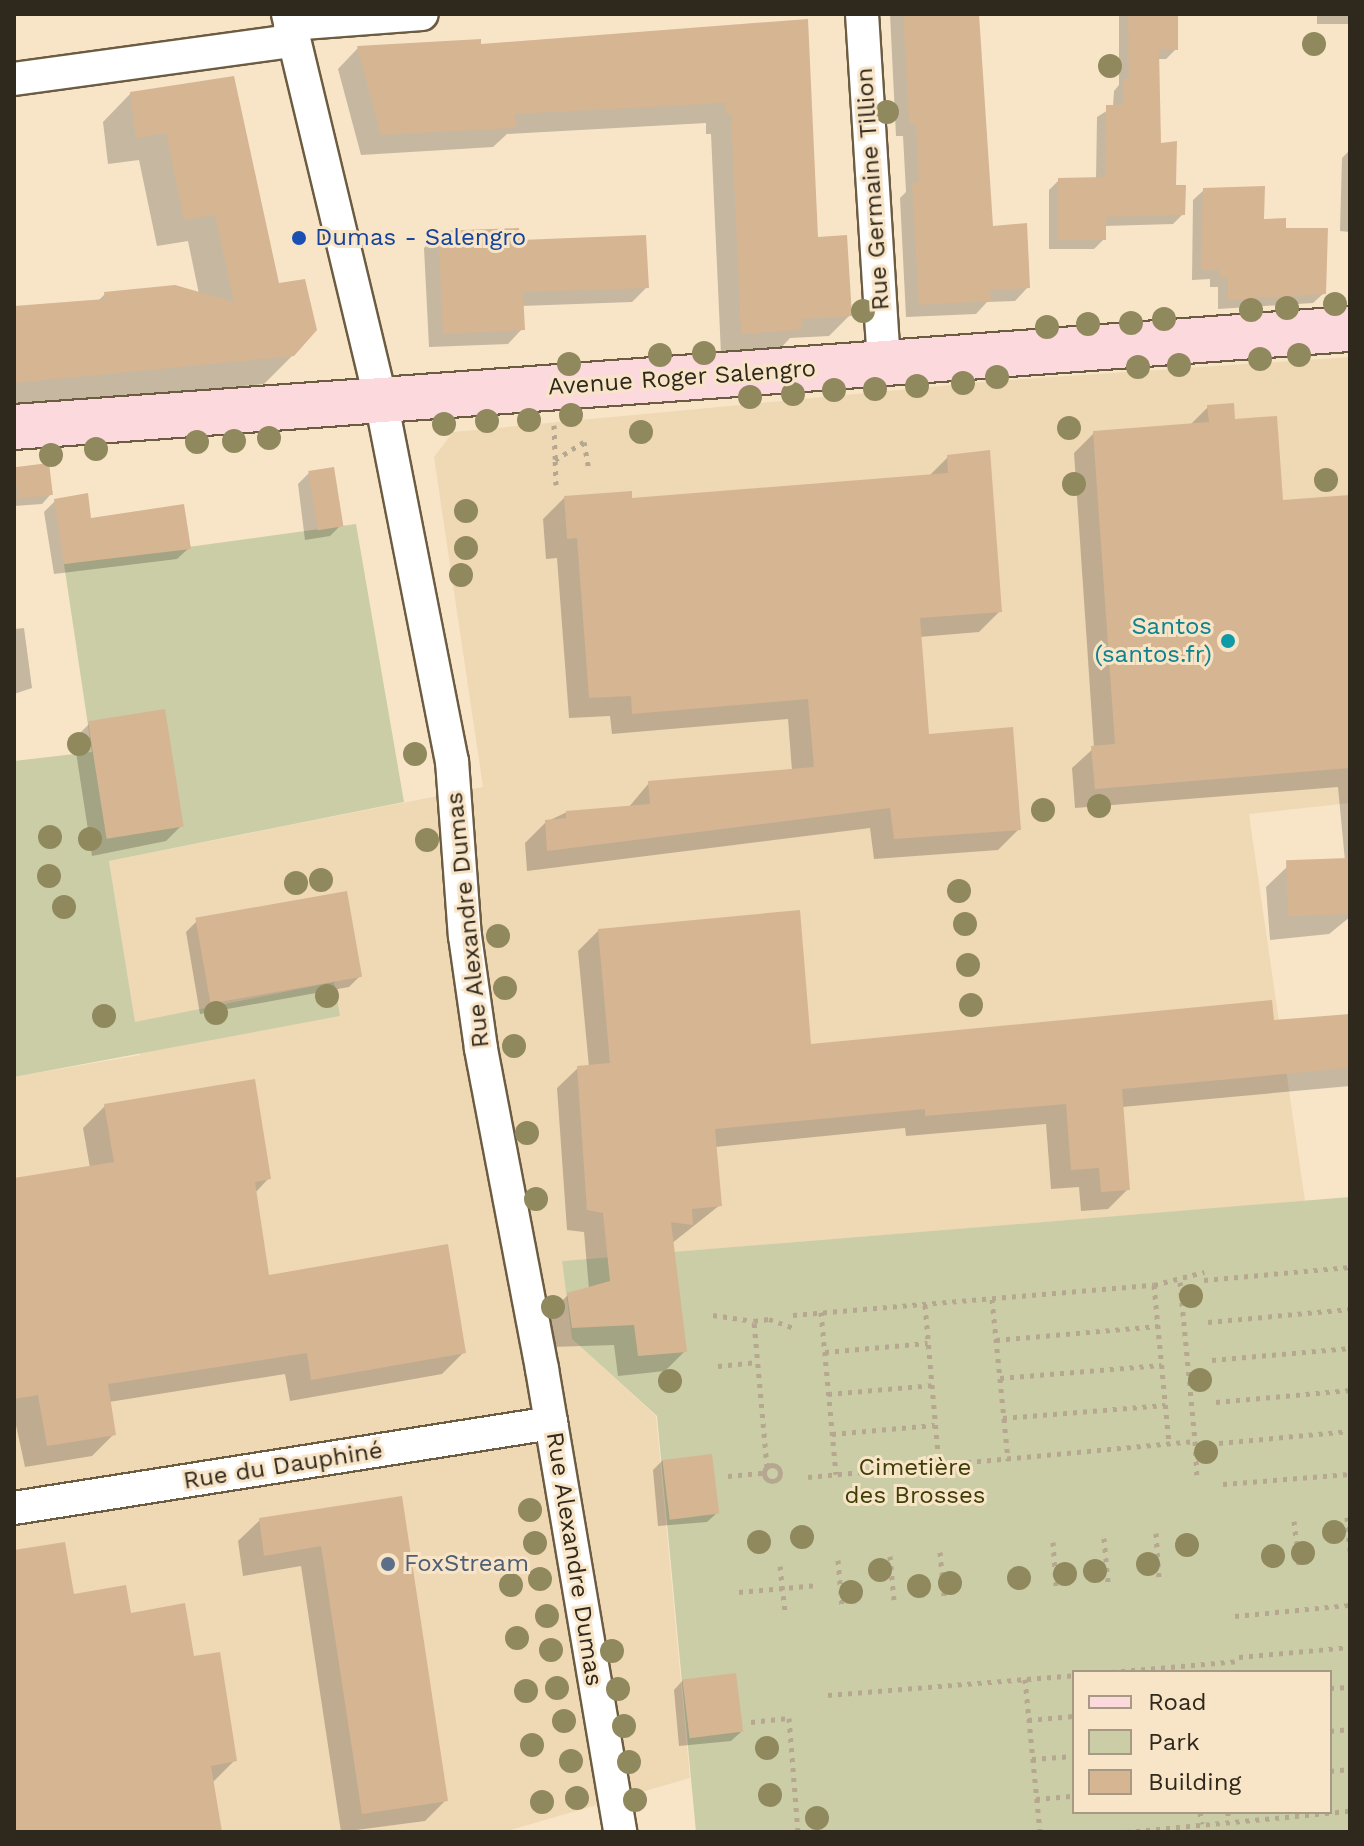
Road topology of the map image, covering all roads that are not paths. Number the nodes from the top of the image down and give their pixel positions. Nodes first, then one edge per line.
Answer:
1 (422, 14) edge
2 (862, 14) edge
3 (290, 26) edge
4 (14, 79) edge
5 (1350, 329) edge
6 (884, 364) junction
7 (381, 400) junction
8 (14, 427) edge
9 (551, 1423) junction
10 (14, 1508) edge
11 (620, 1832) edge

1 - 3 street
2 - 6 street, Rue Germaine Tillion
3 - 4 street
3 - 7 street, Rue Alexandre Dumas
5 - 6 street, Avenue Roger Salengro
6 - 7 street, Avenue Roger Salengro
7 - 8 street, Avenue Roger Salengro
7 - 9 street, Rue Alexandre Dumas
9 - 10 street, Rue du Dauphiné
9 - 11 street, Rue Alexandre Dumas

